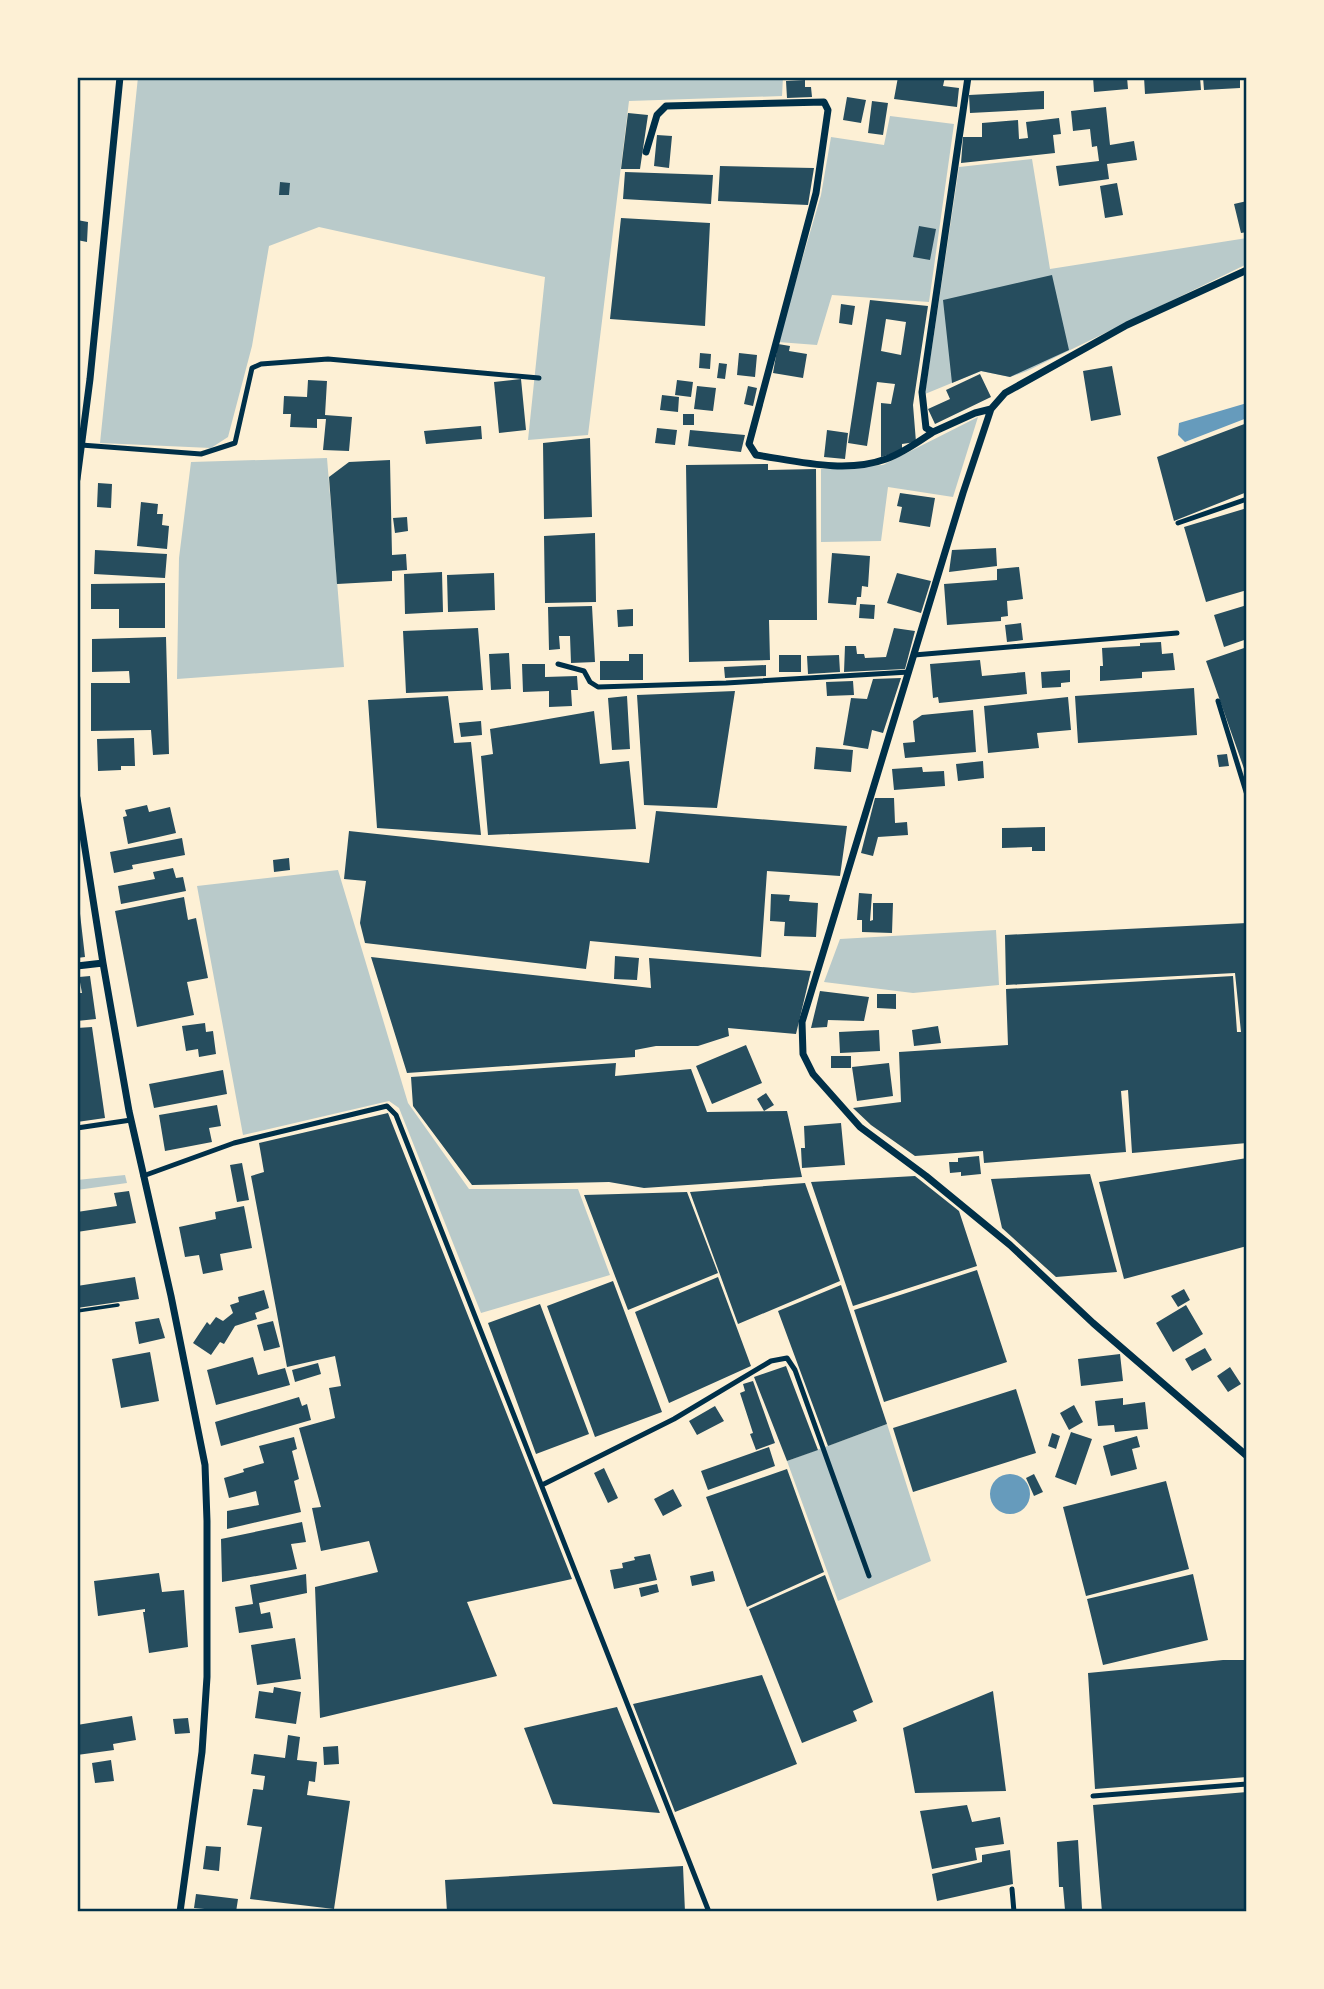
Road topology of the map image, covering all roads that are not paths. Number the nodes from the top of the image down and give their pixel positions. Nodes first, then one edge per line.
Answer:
1 (120, 77) edge
2 (968, 77) edge
3 (646, 152) dead end
4 (1247, 270) edge
5 (539, 378) dead end
6 (991, 409) junction
7 (933, 432) junction
8 (81, 445) junction
9 (77, 479) edge
10 (1247, 499) edge
11 (1178, 523) dead end
12 (1177, 633) dead end
13 (915, 655) junction
14 (558, 664) dead end
15 (909, 672) junction
16 (1218, 701) dead end
17 (1247, 795) edge
18 (77, 798) edge
19 (103, 963) junction
20 (77, 965) edge
21 (131, 1120) junction
22 (77, 1128) edge
23 (142, 1176) junction
24 (1247, 1455) edge
25 (542, 1485) junction
26 (869, 1576) dead end
27 (1247, 1784) edge
28 (1093, 1796) dead end
29 (1012, 1889) dead end
30 (180, 1912) edge
31 (709, 1912) edge
32 (1014, 1912) edge

1 - 8 street
2 - 7 street
3 - 7 street
4 - 6 street
5 - 8 lane
6 - 7 street
6 - 13 street
8 - 9 street
10 - 11 lane
12 - 13 lane
13 - 15 street
14 - 15 lane
15 - 24 street
16 - 17 lane
18 - 19 street
19 - 20 street
19 - 21 street
21 - 22 lane
21 - 23 street
23 - 25 lane
23 - 30 street
25 - 26 lane
25 - 31 lane
27 - 28 lane
29 - 32 lane

